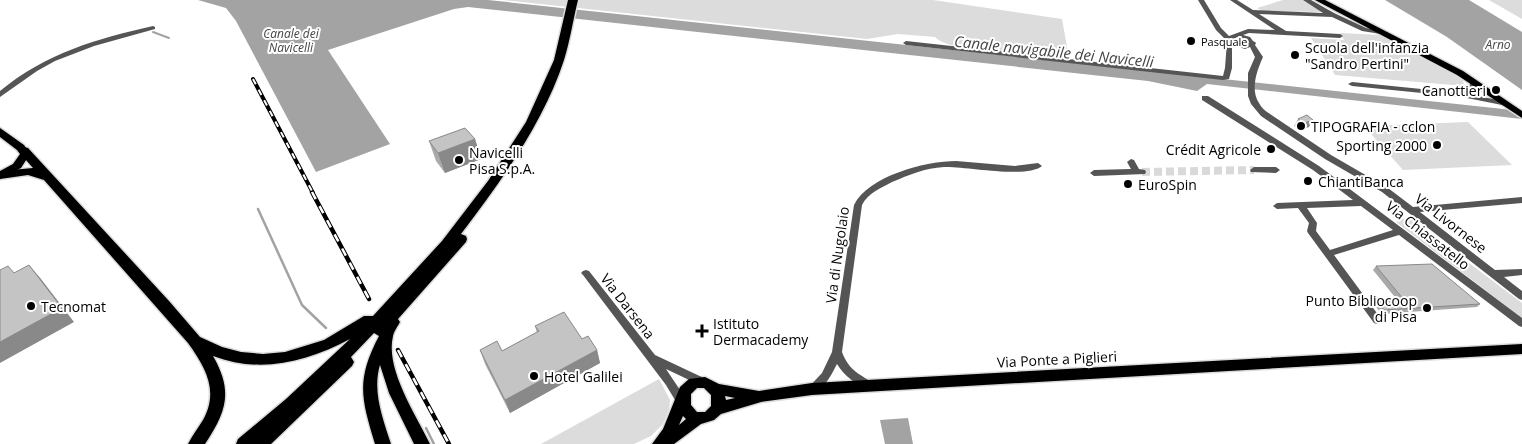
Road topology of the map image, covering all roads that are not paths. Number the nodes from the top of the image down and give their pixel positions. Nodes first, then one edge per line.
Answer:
1 (573, 0) edge
2 (580, 0) edge
3 (1201, 0) edge
4 (1233, 0) edge
5 (1306, 0) edge
6 (1319, 0) edge
7 (1252, 12) junction
8 (1333, 15) junction
9 (153, 28) dead end
10 (1381, 32) junction
11 (1284, 33) junction
12 (1340, 36) dead end
13 (1249, 37) junction
14 (1233, 39) junction
15 (906, 43) dead end
16 (1241, 46) junction
17 (1259, 55) junction
18 (1252, 77) joint
19 (1352, 84) dead end
20 (1475, 84) junction
21 (1, 95) edge
22 (1462, 95) junction
23 (1252, 96) joint
24 (1205, 98) dead end
25 (1488, 100) junction
26 (1509, 106) junction
27 (1522, 115) edge
28 (0, 131) edge
29 (24, 151) junction
30 (1328, 157) junction
31 (1132, 162) dead end
32 (1038, 166) dead end
33 (1316, 168) junction
34 (1254, 170) tunnel mouth
35 (1276, 170) dead end
36 (1094, 173) dead end
37 (0, 175) edge
38 (49, 178) junction
39 (1522, 200) edge
40 (1364, 203) junction
41 (1277, 206) dead end
42 (1300, 206) junction
43 (1412, 210) junction
44 (1401, 231) junction
45 (1328, 254) junction
46 (1522, 272) edge
47 (586, 273) dead end
48 (1494, 274) junction
49 (1522, 296) edge
50 (400, 302) junction
51 (1377, 320) dead end
52 (1522, 323) edge
53 (386, 334) junction
54 (193, 339) junction
55 (1522, 342) edge
56 (1522, 349) edge
57 (837, 352) junction
58 (649, 354) junction
59 (1355, 357) junction
60 (872, 386) junction
61 (712, 387) junction
62 (812, 389) junction
63 (761, 396) junction
64 (682, 402) junction
65 (717, 409) junction
66 (700, 417) junction
67 (196, 444) edge
68 (244, 444) edge
69 (260, 444) edge
70 (383, 444) edge
71 (422, 444) edge
72 (661, 444) edge

1 - 50 highway
2 - 50 highway
3 - 14 street
4 - 7 street
5 - 8 street
6 - 10 main road
7 - 8 street
7 - 11 street
8 - 10 street
9 - 21 street
10 - 20 main road
11 - 12 street
11 - 13 street
13 - 14 street
13 - 16 street
13 - 17 street
14 - 15 street
14 - 16 street
16 - 17 street
17 - 18 street, Via Livornese
18 - 23 street, Via Livornese
19 - 22 street
20 - 22 street
20 - 25 street
20 - 26 main road
22 - 25 street
23 - 30 street, Via Livornese
24 - 33 street, Via Chiassatello
25 - 26 street
26 - 27 main road
28 - 29 main road
29 - 37 main road
29 - 38 highway
30 - 33 street
30 - 43 street, Via Livornese
31 - 36 street
32 - 57 street, Via di Nugolaio
33 - 40 street, Via Chiassatello
34 - 35 street
37 - 38 highway
38 - 54 highway
39 - 43 street
40 - 42 street
40 - 44 street, Via Chiassatello
41 - 42 street
42 - 45 street
43 - 48 street, Via Livornese
44 - 45 street
44 - 52 street, Via Chiassatello
45 - 51 street
46 - 48 street
47 - 58 street, Via Darsena
48 - 49 street, Via Livornese
50 - 53 highway
50 - 54 highway
50 - 68 highway
50 - 69 highway
53 - 70 highway
53 - 71 highway
54 - 67 highway
55 - 59 main road, Via Ponte a Piglieri
56 - 59 main road, Via Ponte a Piglieri
57 - 60 street
57 - 62 street, Via di Nugolaio
58 - 61 street, Via Darsena
58 - 64 street, Via Darsena
59 - 60 main road, Via Ponte a Piglieri
60 - 62 main road, Via Ponte a Piglieri
61 - 63 main road, Via Ponte a Piglieri
61 - 64 main road
61 - 65 main road
62 - 63 main road, Via Ponte a Piglieri
63 - 65 main road, Via Ponte a Piglieri
64 - 66 main road
64 - 72 main road
65 - 66 main road
66 - 72 main road

